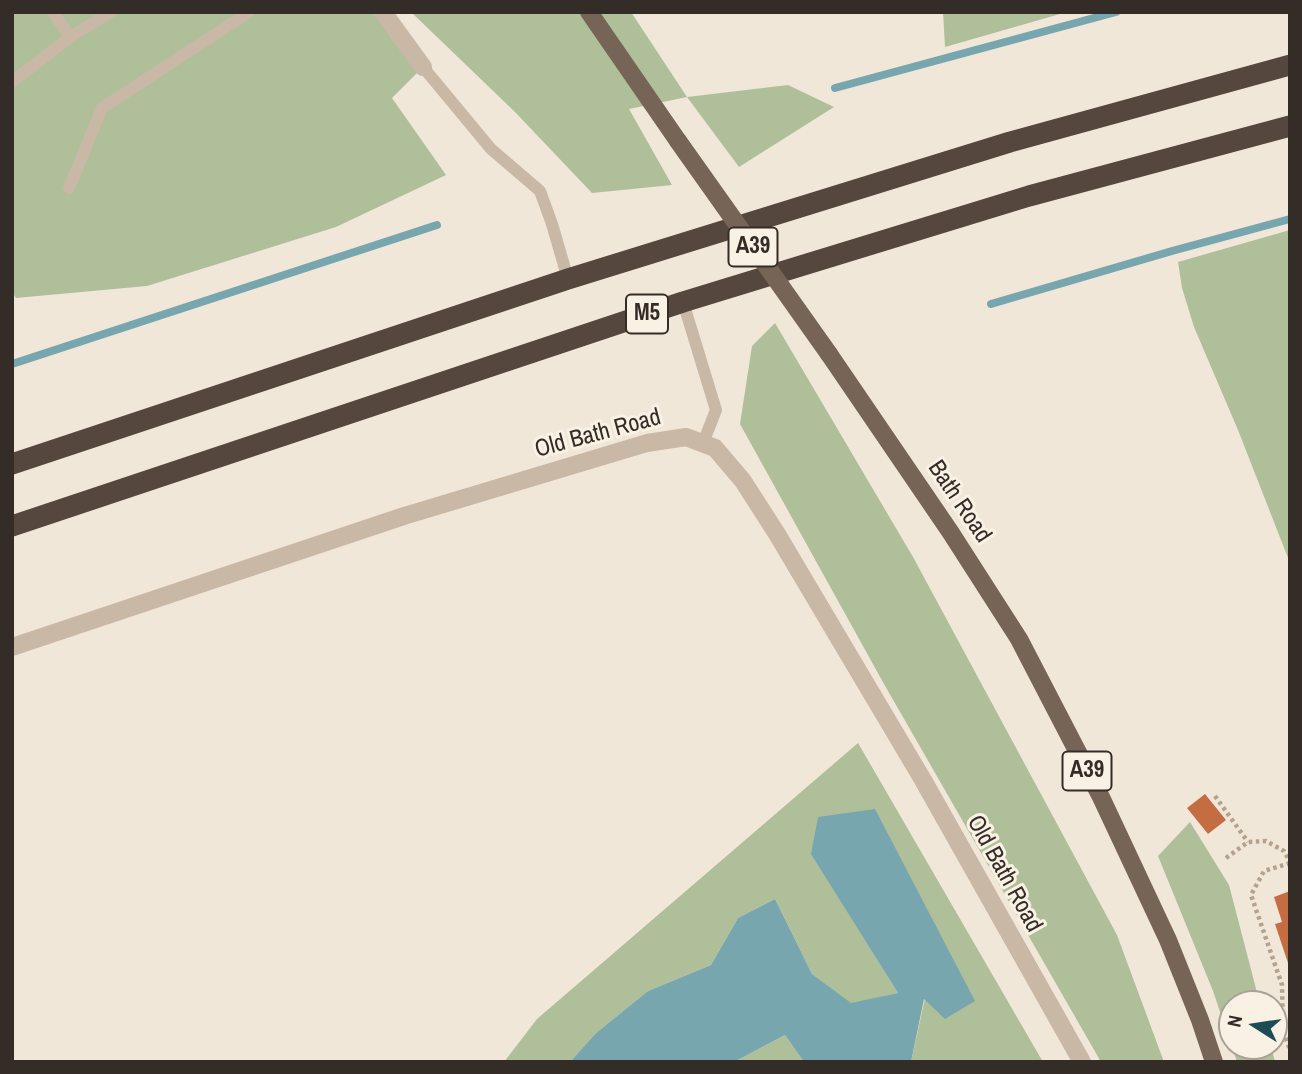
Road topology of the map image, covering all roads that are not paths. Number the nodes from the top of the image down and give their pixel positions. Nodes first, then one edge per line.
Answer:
1 (53, 12) edge
2 (111, 12) edge
3 (249, 12) edge
4 (383, 12) edge
5 (589, 12) edge
6 (70, 37) junction
7 (1290, 65) edge
8 (423, 67) joint
9 (12, 82) edge
10 (1290, 126) edge
11 (69, 188) dead end
12 (568, 279) junction
13 (683, 302) junction
14 (703, 443) junction
15 (12, 464) edge
16 (12, 526) edge
17 (12, 647) edge
18 (1082, 1062) edge
19 (1214, 1062) edge

1 - 6 lane
2 - 6 lane
3 - 11 lane
4 - 8 street
5 - 19 main road, Bath Road / A39, bridge
6 - 9 lane
7 - 12 highway, M5
8 - 12 lane
10 - 13 highway, M5
12 - 15 highway, M5
13 - 14 lane
13 - 16 highway, M5
14 - 17 street, Old Bath Road
14 - 18 street, Old Bath Road

